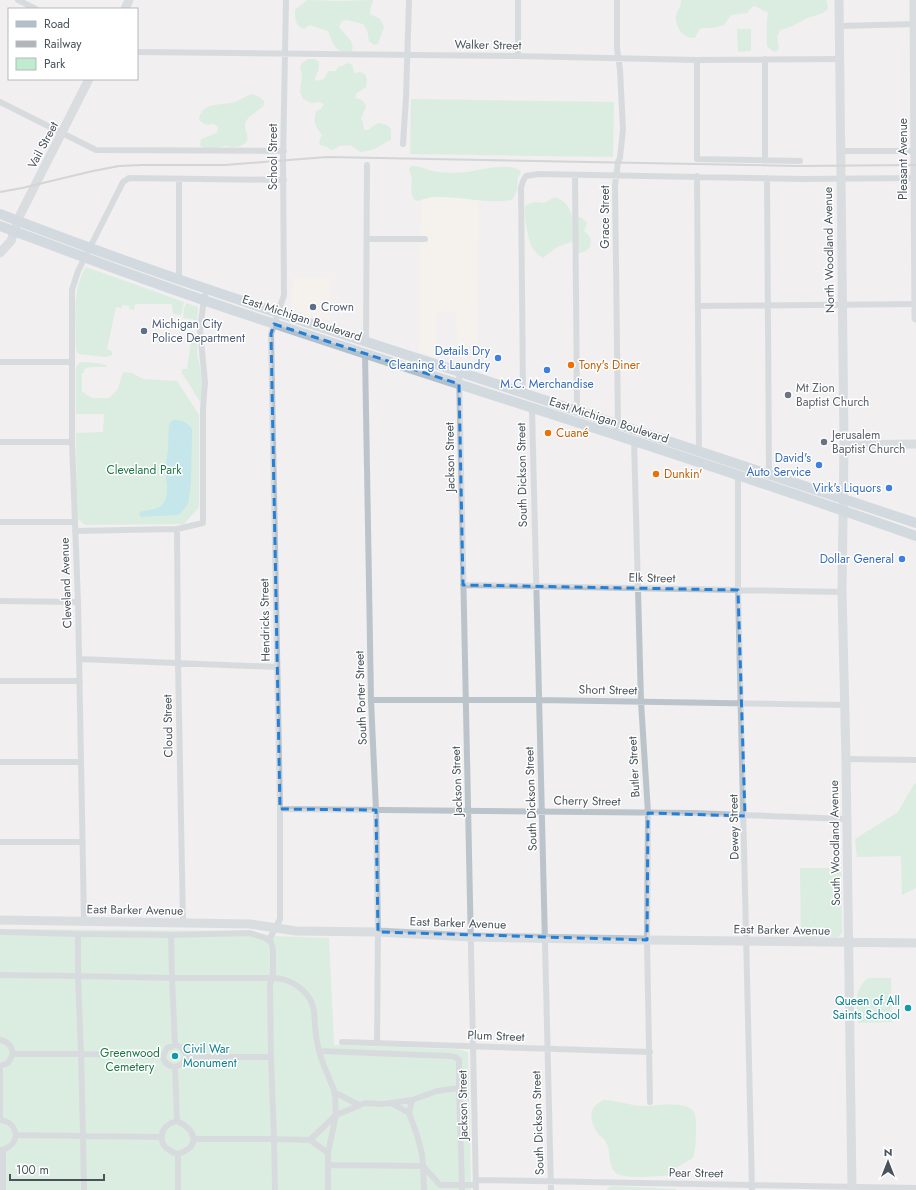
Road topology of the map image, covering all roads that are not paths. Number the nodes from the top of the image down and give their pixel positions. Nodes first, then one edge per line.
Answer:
1 (18, 0) edge
2 (286, 0) edge
3 (409, 0) edge
4 (518, 0) edge
5 (617, 0) edge
6 (839, 0) edge
7 (914, 0) edge
8 (34, 8) edge
9 (915, 24) edge
10 (839, 26) junction
11 (138, 52) edge
12 (285, 53) junction
13 (408, 54) junction
14 (518, 56) junction
15 (618, 58) junction
16 (765, 59) junction
17 (839, 59) junction
18 (697, 60) junction
19 (89, 80) edge
20 (0, 102) edge
21 (62, 134) junction
22 (403, 144) dead end
23 (284, 151) junction
24 (840, 151) junction
25 (916, 151) edge
26 (765, 161) junction
27 (800, 161) dead end
28 (367, 165) dead end
29 (575, 175) junction
30 (616, 176) junction
31 (697, 176) junction
32 (179, 178) junction
33 (767, 178) junction
34 (841, 178) junction
35 (915, 178) edge
36 (284, 180) junction
37 (0, 214) edge
38 (0, 226) edge
39 (16, 226) junction
40 (367, 239) junction
41 (425, 239) dead end
42 (90, 248) junction
43 (0, 252) edge
44 (85, 258) junction
45 (179, 280) junction
46 (207, 289) junction
47 (204, 299) junction
48 (842, 304) junction
49 (916, 304) edge
50 (769, 305) junction
51 (698, 306) junction
52 (278, 313) junction
53 (916, 318) edge
54 (274, 324) junction
55 (366, 342) junction
56 (365, 353) junction
57 (0, 362) edge
58 (72, 362) junction
59 (459, 372) junction
60 (459, 384) junction
61 (523, 393) junction
62 (532, 408) junction
63 (578, 411) junction
64 (618, 424) junction
65 (637, 431) junction
66 (614, 434) junction
67 (634, 441) junction
68 (0, 442) edge
69 (72, 442) junction
70 (916, 444) edge
71 (844, 445) junction
72 (699, 451) junction
73 (742, 465) junction
74 (769, 474) junction
75 (737, 475) junction
76 (843, 499) junction
77 (842, 510) junction
78 (0, 522) edge
79 (74, 522) junction
80 (916, 524) edge
81 (177, 529) junction
82 (75, 530) junction
83 (916, 536) edge
84 (463, 585) junction
85 (535, 586) junction
86 (639, 588) junction
87 (738, 590) junction
88 (842, 592) junction
89 (0, 602) edge
90 (78, 602) junction
91 (79, 659) junction
92 (178, 663) junction
93 (277, 667) junction
94 (0, 681) edge
95 (80, 681) junction
96 (371, 700) junction
97 (466, 700) junction
98 (539, 700) junction
99 (642, 702) junction
100 (742, 703) junction
101 (844, 705) junction
102 (846, 759) junction
103 (916, 760) edge
104 (0, 762) edge
105 (81, 762) junction
106 (280, 808) junction
107 (376, 810) junction
108 (469, 811) junction
109 (542, 811) junction
110 (648, 813) junction
111 (745, 816) junction
112 (846, 819) junction
113 (0, 842) edge
114 (82, 842) junction
115 (0, 920) edge
116 (84, 921) junction
117 (183, 923) junction
118 (276, 927) junction
119 (0, 932) edge
120 (378, 932) junction
121 (78, 934) junction
122 (171, 935) junction
123 (471, 937) junction
124 (545, 938) junction
125 (269, 940) junction
126 (646, 940) junction
127 (747, 941) junction
128 (848, 943) junction
129 (916, 943) edge
130 (0, 975) edge
131 (78, 976) junction
132 (172, 978) junction
133 (272, 978) junction
134 (0, 1040) edge
135 (342, 1042) dead end
136 (377, 1043) junction
137 (175, 1045) junction
138 (472, 1047) junction
139 (547, 1049) junction
140 (319, 1051) junction
141 (650, 1052) junction
142 (12, 1054) junction
143 (81, 1054) junction
144 (163, 1056) junction
145 (186, 1057) junction
146 (271, 1057) junction
147 (0, 1066) edge
148 (175, 1067) junction
149 (459, 1088) junction
150 (334, 1092) junction
151 (412, 1100) junction
152 (650, 1102) dead end
153 (391, 1103) junction
154 (359, 1105) junction
155 (409, 1114) junction
156 (336, 1115) junction
157 (0, 1120) edge
158 (177, 1121) junction
159 (16, 1135) junction
160 (83, 1136) junction
161 (162, 1137) junction
162 (193, 1139) junction
163 (274, 1139) junction
164 (310, 1140) junction
165 (2, 1150) edge
166 (328, 1153) junction
167 (178, 1154) junction
168 (328, 1165) junction
169 (423, 1166) junction
170 (551, 1182) junction
171 (476, 1185) edge
172 (462, 1187) edge
173 (752, 1187) edge
174 (438, 1188) edge
175 (916, 1188) edge
176 (852, 1189) edge
177 (3, 1190) edge
178 (84, 1190) edge
179 (178, 1190) edge
180 (275, 1190) edge
181 (328, 1190) edge
182 (424, 1190) edge
183 (551, 1190) edge

1 - 8 street
2 - 12 street, School Street
3 - 13 street
4 - 14 street
5 - 15 street, Grace Street
6 - 10 street, North Woodland Avenue
7 - 9 street, Pleasant Avenue
9 - 10 street
9 - 25 street, Pleasant Avenue
10 - 17 street, North Woodland Avenue
11 - 12 street, Walker Street
12 - 13 street, Walker Street
12 - 23 street, School Street
13 - 14 street, Walker Street
13 - 22 street
14 - 15 street, Walker Street
15 - 18 street, Walker Street
15 - 30 street, Grace Street
16 - 17 street, Walker Street
16 - 18 street, Walker Street
16 - 26 street
17 - 24 street, North Woodland Avenue
18 - 26 street
19 - 21 street, Vail Street
20 - 21 street
21 - 23 street
21 - 39 street, Vail Street
23 - 36 street, School Street
24 - 25 street
24 - 34 street, North Woodland Avenue
25 - 35 street, Pleasant Avenue
26 - 27 street
28 - 40 street
29 - 30 street
29 - 61 street
29 - 63 street
30 - 31 street
30 - 64 street, Grace Street
31 - 33 street
31 - 51 street
32 - 36 street, Cleveland Avenue
32 - 42 street, Cleveland Avenue
32 - 45 street
33 - 34 street
33 - 50 street
34 - 35 street
34 - 48 street, North Woodland Avenue
35 - 49 street, Pleasant Avenue
36 - 52 street, School Street
37 - 39 main road, East Michigan Boulevard
38 - 39 main road, East Michigan Boulevard
39 - 42 main road, East Michigan Boulevard
39 - 43 street, Vail Street
39 - 44 main road, East Michigan Boulevard
40 - 41 street
40 - 55 street
42 - 44 street, Cleveland Avenue
42 - 45 main road, East Michigan Boulevard
44 - 47 main road, East Michigan Boulevard
44 - 58 street, Cleveland Avenue
45 - 46 main road, East Michigan Boulevard
46 - 47 street
46 - 52 main road, East Michigan Boulevard
47 - 54 main road, East Michigan Boulevard
47 - 81 street
48 - 49 street
48 - 50 street
48 - 71 street, North Woodland Avenue
49 - 53 street, Pleasant Avenue
50 - 51 street
50 - 74 street
51 - 72 street
52 - 54 street, Hendricks Street
52 - 55 main road, East Michigan Boulevard
54 - 56 main road, East Michigan Boulevard
54 - 93 street, Hendricks Street
55 - 59 main road, East Michigan Boulevard
56 - 60 main road, East Michigan Boulevard
56 - 96 street, South Porter Street
57 - 58 street
58 - 69 street, Cleveland Avenue
59 - 60 street, Jackson Street
59 - 61 main road, East Michigan Boulevard
60 - 62 main road, East Michigan Boulevard
60 - 84 street, Jackson Street
61 - 63 main road, East Michigan Boulevard
62 - 66 main road, East Michigan Boulevard
62 - 85 street, South Dickson Street
63 - 64 main road, East Michigan Boulevard
64 - 65 main road, East Michigan Boulevard
64 - 66 street, Grace Street
65 - 67 street, Butler Street
65 - 72 main road, East Michigan Boulevard
66 - 67 main road, East Michigan Boulevard
67 - 75 main road, East Michigan Boulevard
67 - 86 street, Butler Street
68 - 69 street
69 - 79 street, Cleveland Avenue
70 - 71 street
71 - 76 street, North Woodland Avenue
72 - 73 main road, East Michigan Boulevard
73 - 74 main road, East Michigan Boulevard
73 - 75 street, Dewey Street
74 - 76 main road, East Michigan Boulevard
75 - 77 main road, East Michigan Boulevard
75 - 87 street, Dewey Street
76 - 77 street, North Woodland Avenue
76 - 80 main road, East Michigan Boulevard
77 - 83 main road, East Michigan Boulevard
77 - 88 street, South Woodland Avenue
78 - 79 street
79 - 82 street, Cleveland Avenue
81 - 82 street
81 - 92 street, Cloud Street
82 - 90 street, Cleveland Avenue
84 - 85 street, Elk Street
84 - 97 street, Jackson Street
85 - 86 street, Elk Street
85 - 98 street, South Dickson Street
86 - 87 street, Elk Street
86 - 99 street, Butler Street
87 - 88 street, Elk Street
87 - 100 street, Dewey Street
88 - 101 street, South Woodland Avenue
89 - 90 street
90 - 91 street, Cleveland Avenue
91 - 92 street
91 - 95 street, Cleveland Avenue
92 - 93 street
92 - 117 street, Cloud Street
93 - 106 street, Hendricks Street
94 - 95 street
95 - 105 street, Cleveland Avenue
96 - 97 street, Short Street
96 - 107 street, South Porter Street
97 - 98 street, Short Street
97 - 108 street, Jackson Street
98 - 99 street, Short Street
98 - 109 street, South Dickson Street
99 - 100 street, Short Street
99 - 110 street, Butler Street
100 - 101 street, Short Street
100 - 111 street, Dewey Street
101 - 102 street, South Woodland Avenue
102 - 103 street
102 - 112 street, South Woodland Avenue
104 - 105 street
105 - 114 street, Cleveland Avenue
106 - 107 street, Cherry Street
106 - 118 street, Hendricks Street
107 - 108 street, Cherry Street
107 - 120 street, South Porter Street
108 - 109 street, Cherry Street
108 - 123 street, Jackson Street
109 - 110 street, Cherry Street
109 - 124 street, South Dickson Street
110 - 111 street, Cherry Street
110 - 126 street, Butler Street
111 - 112 street, Cherry Street
111 - 127 street, Dewey Street
112 - 128 street, South Woodland Avenue
113 - 114 street
114 - 116 street, Cleveland Avenue
115 - 116 street, East Barker Avenue
116 - 117 street, East Barker Avenue
117 - 118 street, East Barker Avenue
118 - 120 street, East Barker Avenue
118 - 125 street, Hendricks Street
119 - 121 street
120 - 123 street, East Barker Avenue
120 - 136 street, South Porter Street
121 - 122 street
121 - 131 street
122 - 125 street
122 - 132 street
123 - 124 street, East Barker Avenue
123 - 138 street, Jackson Street
124 - 126 street, East Barker Avenue
124 - 139 street, South Dickson Street
125 - 133 street
126 - 127 street, East Barker Avenue
126 - 141 street, Butler Street
127 - 128 street, East Barker Avenue
127 - 173 street, Dewey Street
128 - 129 street, East Barker Avenue
128 - 176 street, South Woodland Avenue
130 - 131 street
131 - 132 street
131 - 143 street
132 - 133 street
132 - 137 street
133 - 140 street
133 - 146 street
134 - 142 street
135 - 136 street, Plum Street
136 - 138 street, Plum Street
137 - 144 street
137 - 145 street
138 - 139 street, Plum Street
138 - 171 street, Jackson Street
139 - 141 street, Plum Street
139 - 170 street, South Dickson Street
140 - 149 street
140 - 150 street
141 - 152 street, Butler Street
142 - 143 street
142 - 147 street
143 - 144 street
143 - 160 street
144 - 148 street
145 - 146 street
145 - 148 street
146 - 163 street
147 - 157 street
148 - 158 street
149 - 151 street
149 - 172 street
150 - 154 street
150 - 156 street
151 - 153 street
151 - 155 street
153 - 154 street
153 - 155 street
154 - 156 street
155 - 169 street
156 - 164 street
156 - 166 street
157 - 159 street
158 - 161 street
158 - 162 street
159 - 160 street
159 - 165 street
160 - 161 street
160 - 178 street
161 - 167 street
162 - 163 street
162 - 167 street
163 - 164 street
163 - 180 street
164 - 166 street
165 - 177 street
166 - 168 street
167 - 179 street
168 - 169 street
168 - 181 street
169 - 174 street
169 - 182 street
170 - 171 street, Pear Street
170 - 173 street, Pear Street
170 - 183 street, South Dickson Street
171 - 172 street, Pear Street
172 - 174 street, Pear Street
173 - 176 street, Pear Street
175 - 176 street, Pear Street

